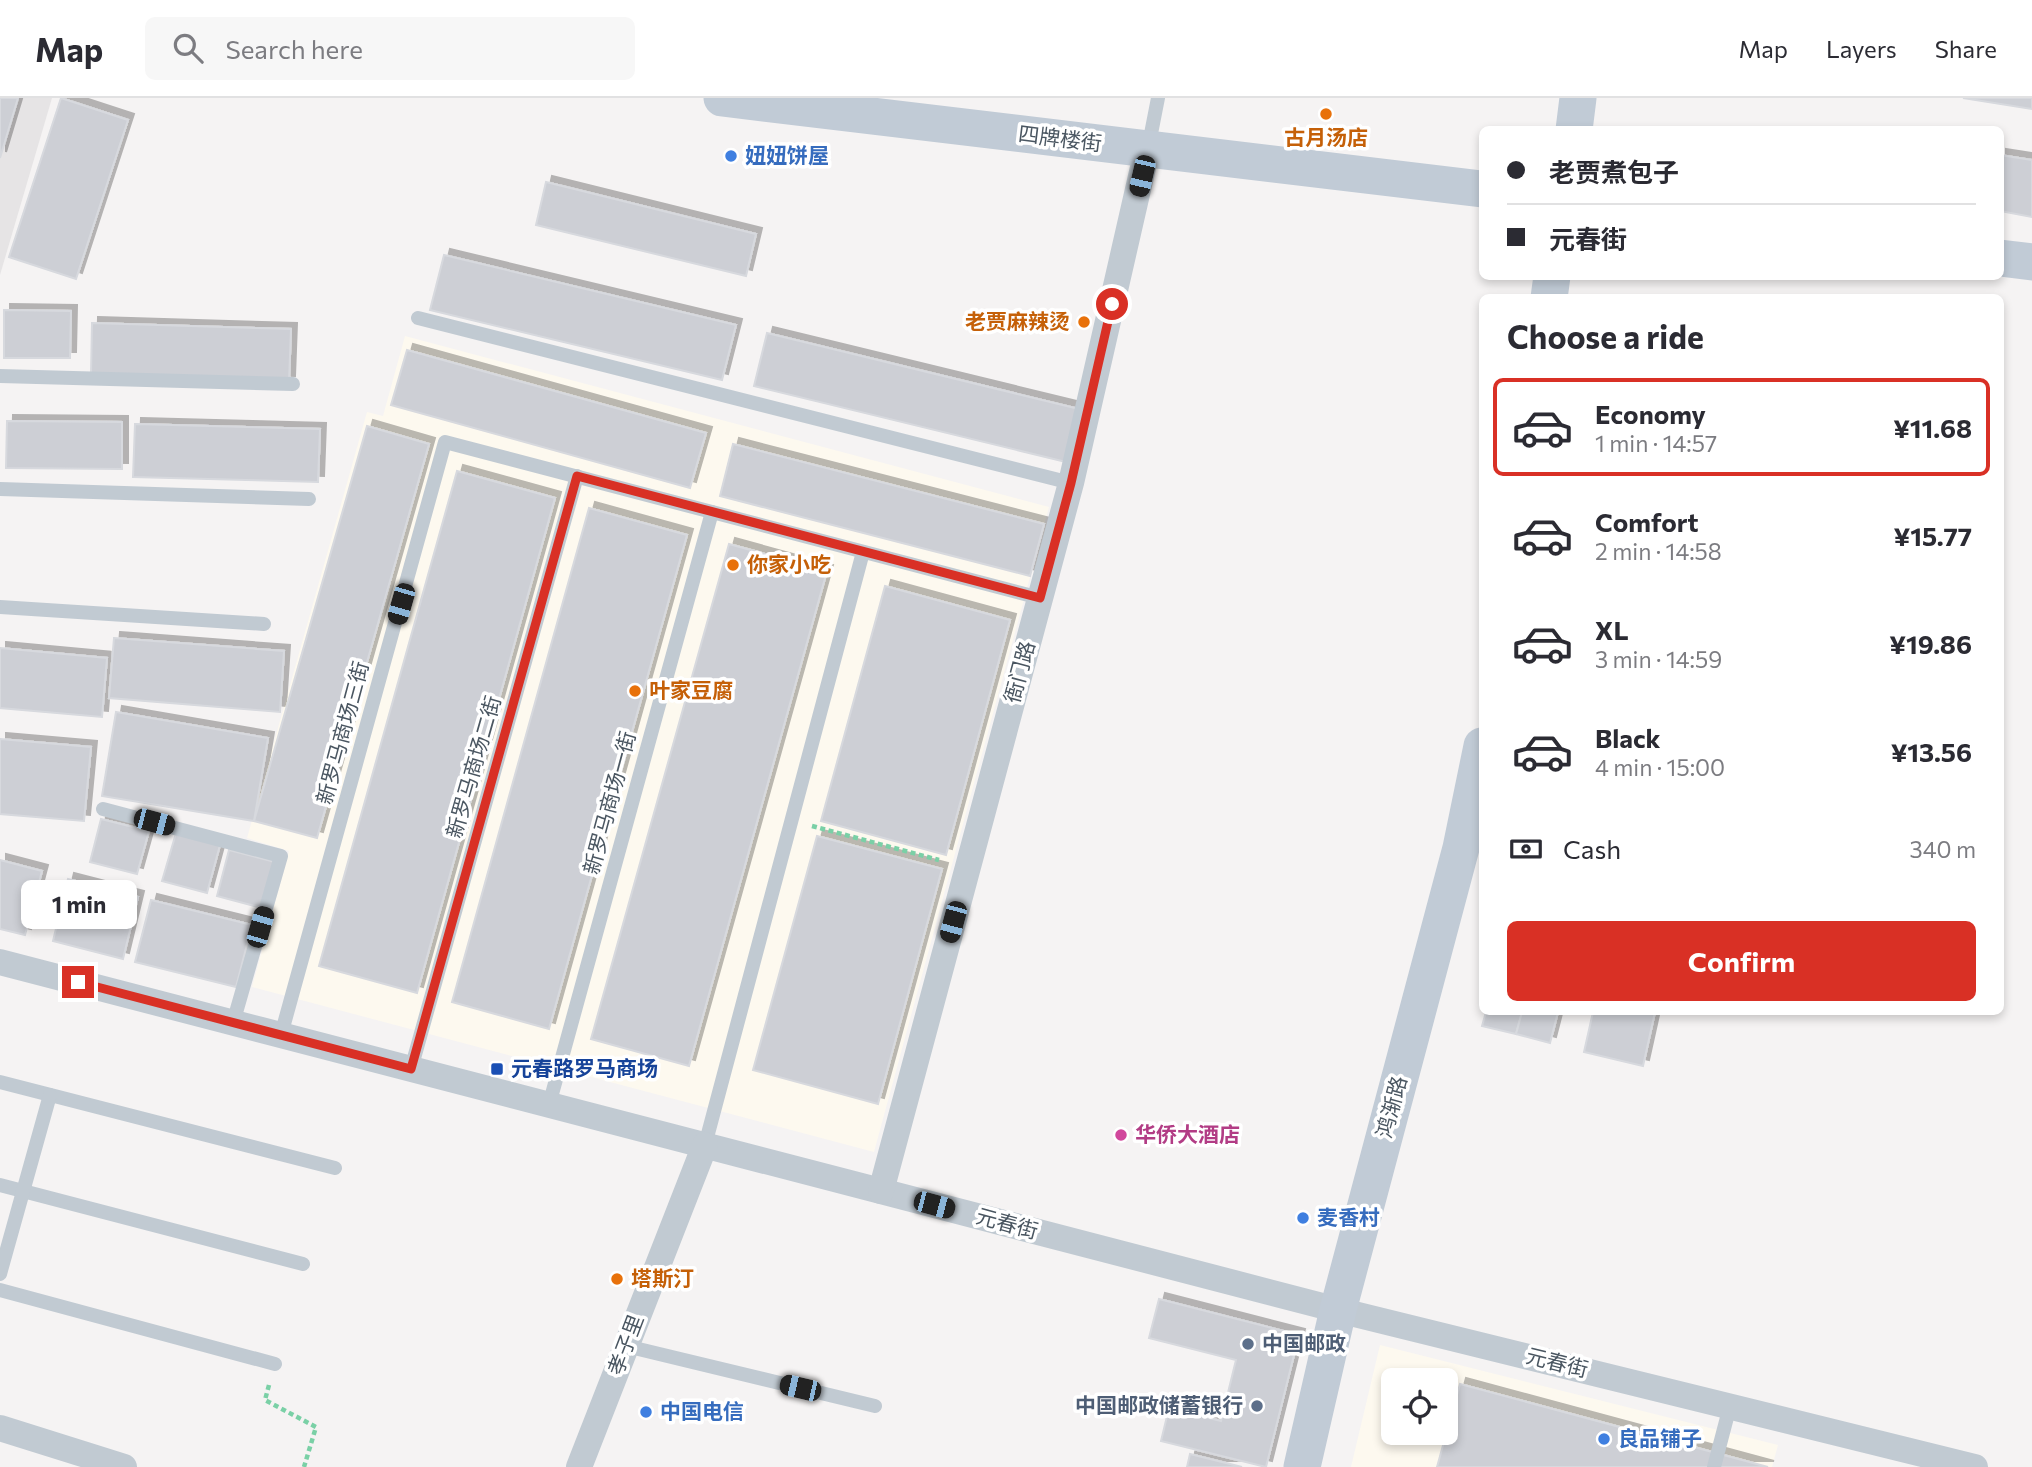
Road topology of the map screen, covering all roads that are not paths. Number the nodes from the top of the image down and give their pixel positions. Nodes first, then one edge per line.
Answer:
1 (722, 98) edge
2 (1158, 98) edge
3 (1578, 98) edge
4 (1574, 126) edge
5 (1147, 150) junction
6 (1479, 189) edge
7 (2004, 258) edge
8 (2032, 262) edge
9 (418, 318) dead end
10 (0, 376) edge
11 (293, 384) dead end
12 (577, 476) junction
13 (1071, 483) junction
14 (0, 489) edge
15 (309, 499) dead end
16 (712, 512) junction
17 (863, 552) junction
18 (1040, 598) junction
19 (0, 607) edge
20 (264, 624) dead end
21 (1479, 762) edge
22 (103, 809) dead end
23 (0, 962) edge
24 (233, 1023) junction
25 (281, 1035) junction
26 (411, 1069) junction
27 (0, 1082) edge
28 (50, 1095) junction
29 (549, 1105) junction
30 (705, 1145) junction
31 (335, 1168) dead end
32 (0, 1185) edge
33 (23, 1191) junction
34 (881, 1191) junction
35 (303, 1264) dead end
36 (0, 1274) edge
37 (0, 1290) edge
38 (1338, 1310) junction
39 (626, 1346) junction
40 (275, 1364) road end
41 (875, 1406) dead end
42 (1730, 1406) junction
43 (0, 1428) edge
44 (124, 1467) edge
45 (579, 1467) edge
46 (1301, 1467) edge
47 (1714, 1467) edge
48 (1975, 1467) edge

1 - 5 street, 四牌楼街
2 - 5 lane
3 - 4 street
5 - 6 street, 四牌楼街
5 - 13 street, 衙门路
7 - 8 street
9 - 13 lane
10 - 11 lane
12 - 16 lane
12 - 25 lane, 新罗马商场三街
12 - 26 lane, 新罗马商场二街
13 - 18 street, 衙门路
14 - 15 lane
16 - 17 lane
16 - 29 lane, 新罗马商场一街
17 - 18 lane
17 - 30 lane
18 - 34 street, 衙门路
19 - 20 lane
21 - 38 street, 鸿渐路
22 - 24 lane
23 - 24 street, 元春街
24 - 25 street, 元春街
25 - 26 street, 元春街
26 - 29 street, 元春街
27 - 28 lane
28 - 31 lane
28 - 33 lane
29 - 30 street, 元春街
30 - 34 street, 元春街
30 - 39 street, 孝子里
32 - 33 lane
33 - 35 lane
33 - 36 lane
34 - 38 street, 元春街
37 - 40 lane
38 - 42 street, 元春街
38 - 46 street, 鸿渐路
39 - 41 lane
39 - 45 street, 孝子里
42 - 47 lane
42 - 48 street, 元春街
43 - 44 street

